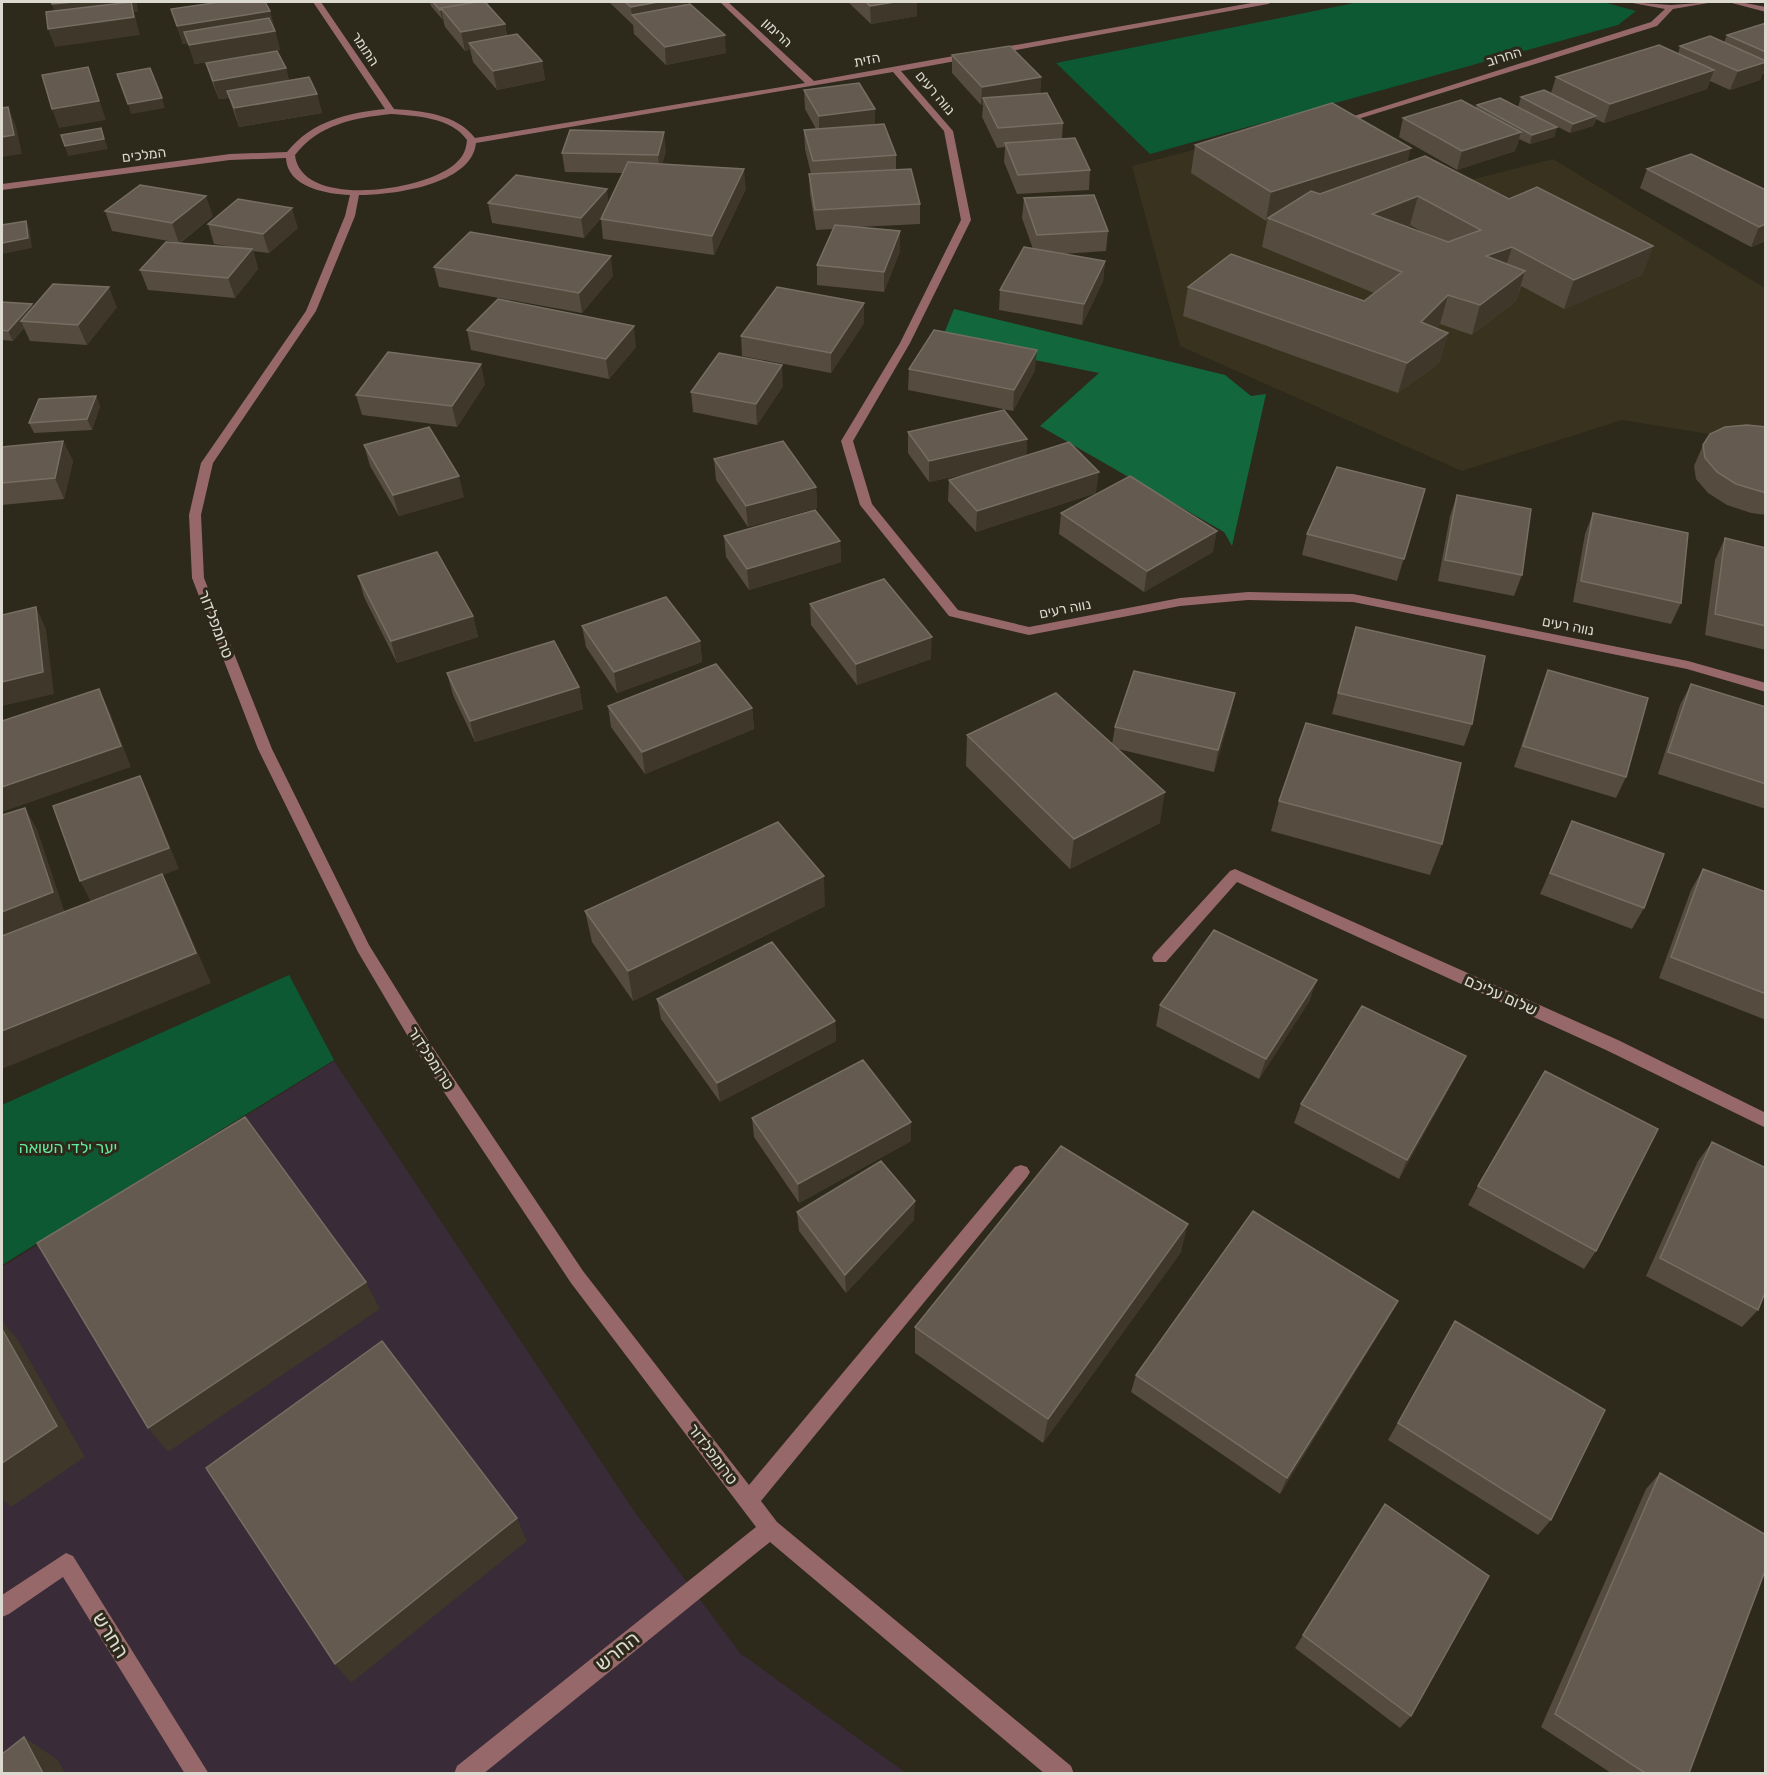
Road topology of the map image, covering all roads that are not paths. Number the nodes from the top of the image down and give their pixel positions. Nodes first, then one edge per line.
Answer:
1 (317, 2) edge
2 (724, 2) edge
3 (1268, 2) edge
4 (1630, 2) edge
5 (1710, 2) edge
6 (1732, 2) edge
7 (1671, 7) junction
8 (1766, 10) edge
9 (895, 69) junction
10 (812, 84) junction
11 (391, 111) junction
12 (1338, 122) edge
13 (471, 141) junction
14 (290, 155) junction
15 (2, 186) edge
16 (355, 193) junction
17 (1766, 688) edge
18 (1160, 958) dead end
19 (1766, 1121) edge
20 (1021, 1172) dead end
21 (748, 1501) junction
22 (770, 1529) junction
23 (2, 1607) edge
24 (198, 1773) edge
25 (465, 1773) edge
26 (1063, 1773) edge

1 - 11 street, התומר
2 - 10 street, הרימון
3 - 9 street, הזית
4 - 7 street
5 - 7 street
6 - 8 street
7 - 12 street, החרוב
9 - 10 street, הזית
9 - 17 street, נווה רעים
10 - 13 street, הזית
11 - 13 street
11 - 14 street
13 - 16 street
14 - 15 street, המלכים
14 - 16 street
16 - 21 street, טרומפלדור
18 - 19 street, שלום עליכם
20 - 21 street
21 - 22 street, טרומפלדור
22 - 25 street, החרש
22 - 26 street, טרומפלדור
23 - 24 street, החרש

